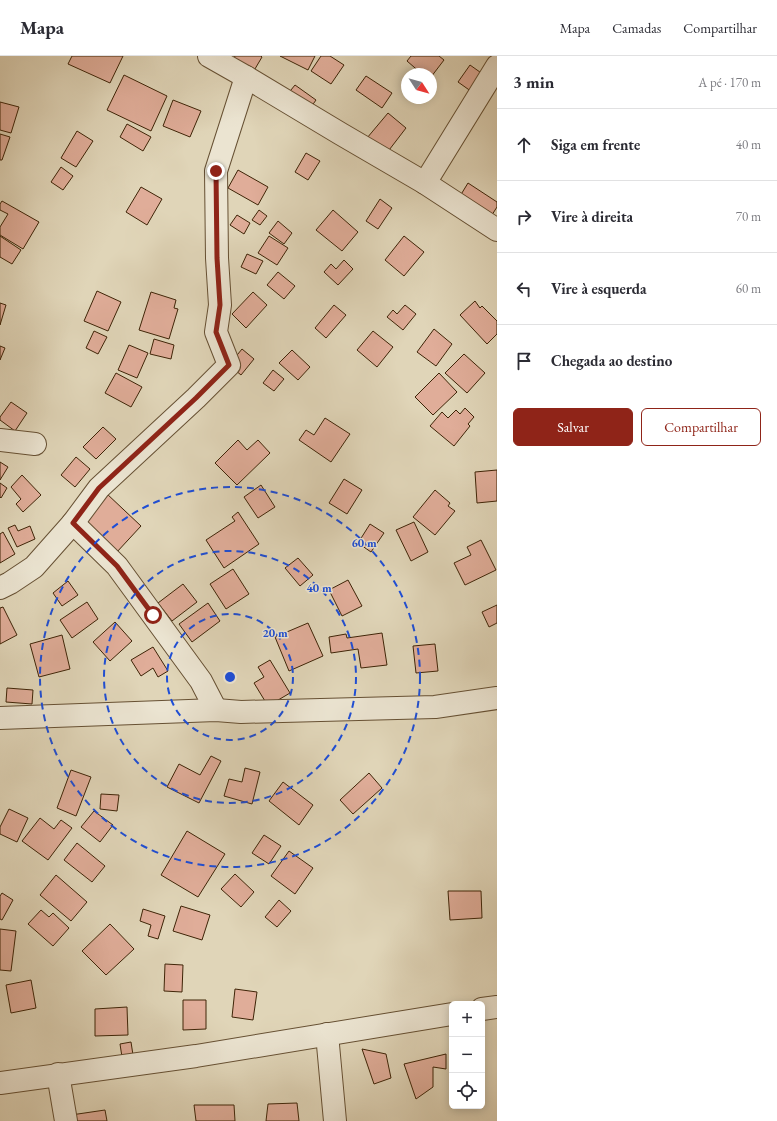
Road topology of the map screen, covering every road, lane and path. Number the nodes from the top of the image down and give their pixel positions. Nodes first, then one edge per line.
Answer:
1 (209, 56) edge
2 (497, 66) edge
3 (246, 77) junction
4 (425, 183) junction
5 (497, 230) edge
6 (0, 440) edge
7 (35, 444) dead end
8 (73, 523) junction
9 (0, 588) edge
10 (497, 698) edge
11 (216, 710) junction
12 (0, 718) edge
13 (497, 1007) edge
14 (485, 1009) edge
15 (449, 1014) edge
16 (327, 1034) junction
17 (58, 1074) junction
18 (0, 1083) edge
19 (66, 1121) edge
20 (336, 1121) edge

1 - 3 street
2 - 4 street
3 - 4 street
3 - 8 street
4 - 5 street
6 - 7 street
8 - 9 street
8 - 11 street
10 - 11 street
11 - 12 street
13 - 14 street
15 - 16 street
16 - 17 street
16 - 20 street
17 - 18 street
17 - 19 street

